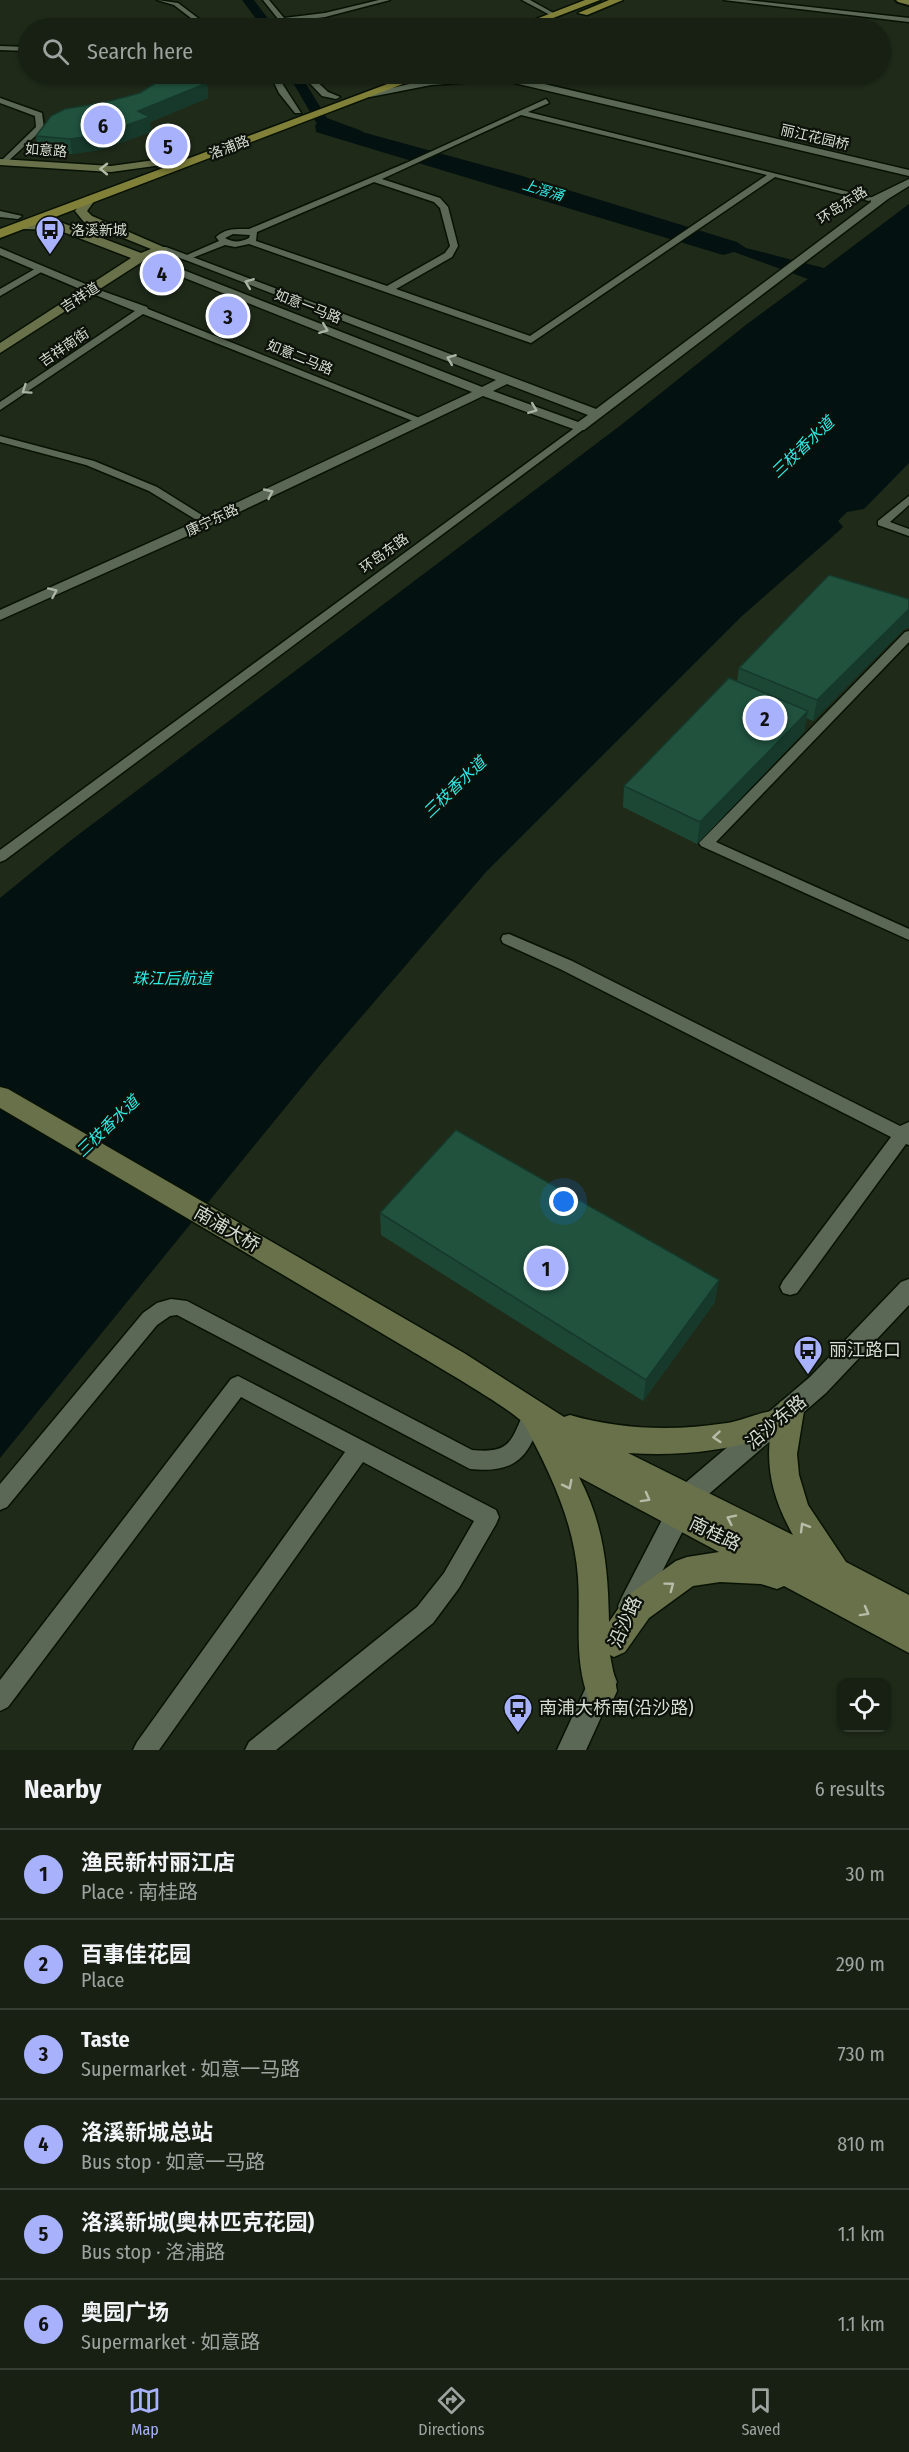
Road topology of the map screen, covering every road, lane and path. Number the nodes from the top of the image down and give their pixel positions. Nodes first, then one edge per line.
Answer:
1 (160, 0) edge
2 (266, 0) edge
3 (387, 0) edge
4 (525, 0) edge
5 (596, 0) edge
6 (618, 0) edge
7 (727, 0) edge
8 (900, 0) edge
9 (760, 2) edge
10 (909, 2) edge
11 (554, 15) junction
12 (195, 18) edge
13 (280, 18) edge
14 (299, 18) edge
15 (546, 18) edge
16 (568, 18) edge
17 (909, 20) edge
18 (0, 48) edge
19 (18, 49) edge
20 (278, 84) edge
21 (314, 84) edge
22 (371, 84) edge
23 (396, 84) edge
24 (421, 84) edge
25 (533, 84) edge
26 (556, 84) edge
27 (370, 94) junction
28 (336, 97) junction
29 (0, 100) edge
30 (546, 101) dead end
31 (322, 107) junction
32 (521, 113) junction
33 (299, 116) junction
34 (717, 126) junction
35 (162, 162) junction
36 (2, 163) edge
37 (909, 171) edge
38 (773, 175) junction
39 (375, 180) junction
40 (78, 181) dead end
41 (909, 182) edge
42 (869, 198) dead end
43 (89, 200) junction
44 (0, 214) edge
45 (20, 221) junction
46 (0, 223) edge
47 (0, 234) edge
48 (250, 237) junction
49 (224, 242) junction
50 (162, 249) junction
51 (0, 251) edge
52 (141, 257) junction
53 (184, 258) junction
54 (40, 268) junction
55 (780, 272) junction
56 (91, 290) junction
57 (388, 290) junction
58 (0, 293) edge
59 (144, 309) junction
60 (0, 349) edge
61 (506, 380) junction
62 (484, 392) junction
63 (0, 407) edge
64 (583, 409) junction
65 (597, 414) junction
66 (423, 421) junction
67 (566, 421) junction
68 (580, 427) junction
69 (0, 439) edge
70 (909, 499) edge
71 (207, 522) junction
72 (909, 532) edge
73 (0, 616) edge
74 (909, 635) edge
75 (0, 857) edge
76 (909, 935) edge
77 (509, 939) dead end
78 (0, 1096) edge
79 (907, 1133) edge
80 (790, 1287) dead end
81 (909, 1289) edge
82 (454, 1362) joint
83 (533, 1414) junction
84 (782, 1417) junction
85 (360, 1449) junction
86 (0, 1500) edge
87 (682, 1506) junction
88 (830, 1581) junction
89 (909, 1612) edge
90 (909, 1636) edge
91 (614, 1641) junction
92 (601, 1691) junction
93 (0, 1699) edge
94 (145, 1750) edge
95 (257, 1750) edge
96 (571, 1750) edge

1 - 12 street
2 - 13 street
3 - 14 street
4 - 11 street
5 - 11 highway
6 - 16 highway
7 - 9 street
8 - 10 main road
9 - 17 street
11 - 15 highway
18 - 19 street
20 - 33 street
21 - 28 street
22 - 28 highway, 洛浦路
23 - 27 highway, 洛浦路
24 - 27 street
25 - 34 street
26 - 34 street
27 - 31 highway, 洛浦路
28 - 31 highway, 洛浦路
29 - 36 street
30 - 32 street
31 - 33 highway, 洛浦路
32 - 38 street
32 - 39 street
33 - 35 highway, 洛浦路
33 - 43 highway, 洛浦路
34 - 37 street, 丽江花园桥
35 -> 36 main road, 如意路
35 - 45 highway, 洛浦路
36 - 40 main road, 如意路
38 - 42 street
38 - 57 street
39 - 48 street
39 - 57 street
41 - 55 street, 环岛东路
43 - 45 highway, 洛浦路
43 - 50 main road, 如意一马路
44 - 45 street
45 - 46 highway, 洛浦路
45 - 47 highway, 洛浦路
45 - 52 main road, 如意一马路
48 - 49 street
48 - 49 street
48 - 57 street
49 - 53 street
50 - 52 main road, 吉祥道
50 - 53 street, 如意一马路
51 - 54 street, 如意二马路
52 - 56 main road, 吉祥道
52 -> 62 street, 如意一马路
61 -> 53 street, 如意一马路
54 - 56 street, 如意二马路
54 - 58 street
55 - 64 street
55 - 65 street, 环岛东路
56 - 59 street, 如意二马路
56 - 60 main road, 吉祥道
59 -> 63 street, 吉祥南街
59 - 66 street, 如意二马路
61 - 62 street, 康宁东路
61 - 64 street, 如意一马路
62 - 66 street, 康宁东路
62 -> 67 street, 如意一马路
64 - 65 street, 如意一马路
64 - 67 street
65 - 68 street, 环岛东路
71 -> 66 street, 康宁东路
67 - 68 street, 如意一马路
68 - 75 street, 环岛东路
69 - 71 street
70 - 72 street
73 -> 71 street, 康宁东路
74 - 76 street
77 - 79 street
78 - 82 main road, 南浦大桥
79 - 80 street
81 - 84 street, 沿沙东路
82 - 83 main road, 南桂路
84 -> 83 main road
83 - 86 street
83 - 87 main road, 南桂路
83 -> 92 main road
84 - 87 street, 沿沙东路
88 -> 84 main road
85 - 93 street
85 - 94 street
85 - 95 street
87 - 88 main road, 南桂路
87 - 91 street, 沿沙路
88 - 89 main road, 南桂路
88 -> 90 main road, 南桂路
91 -> 88 main road
91 - 92 street, 沿沙路
92 - 96 street, 沿沙路

